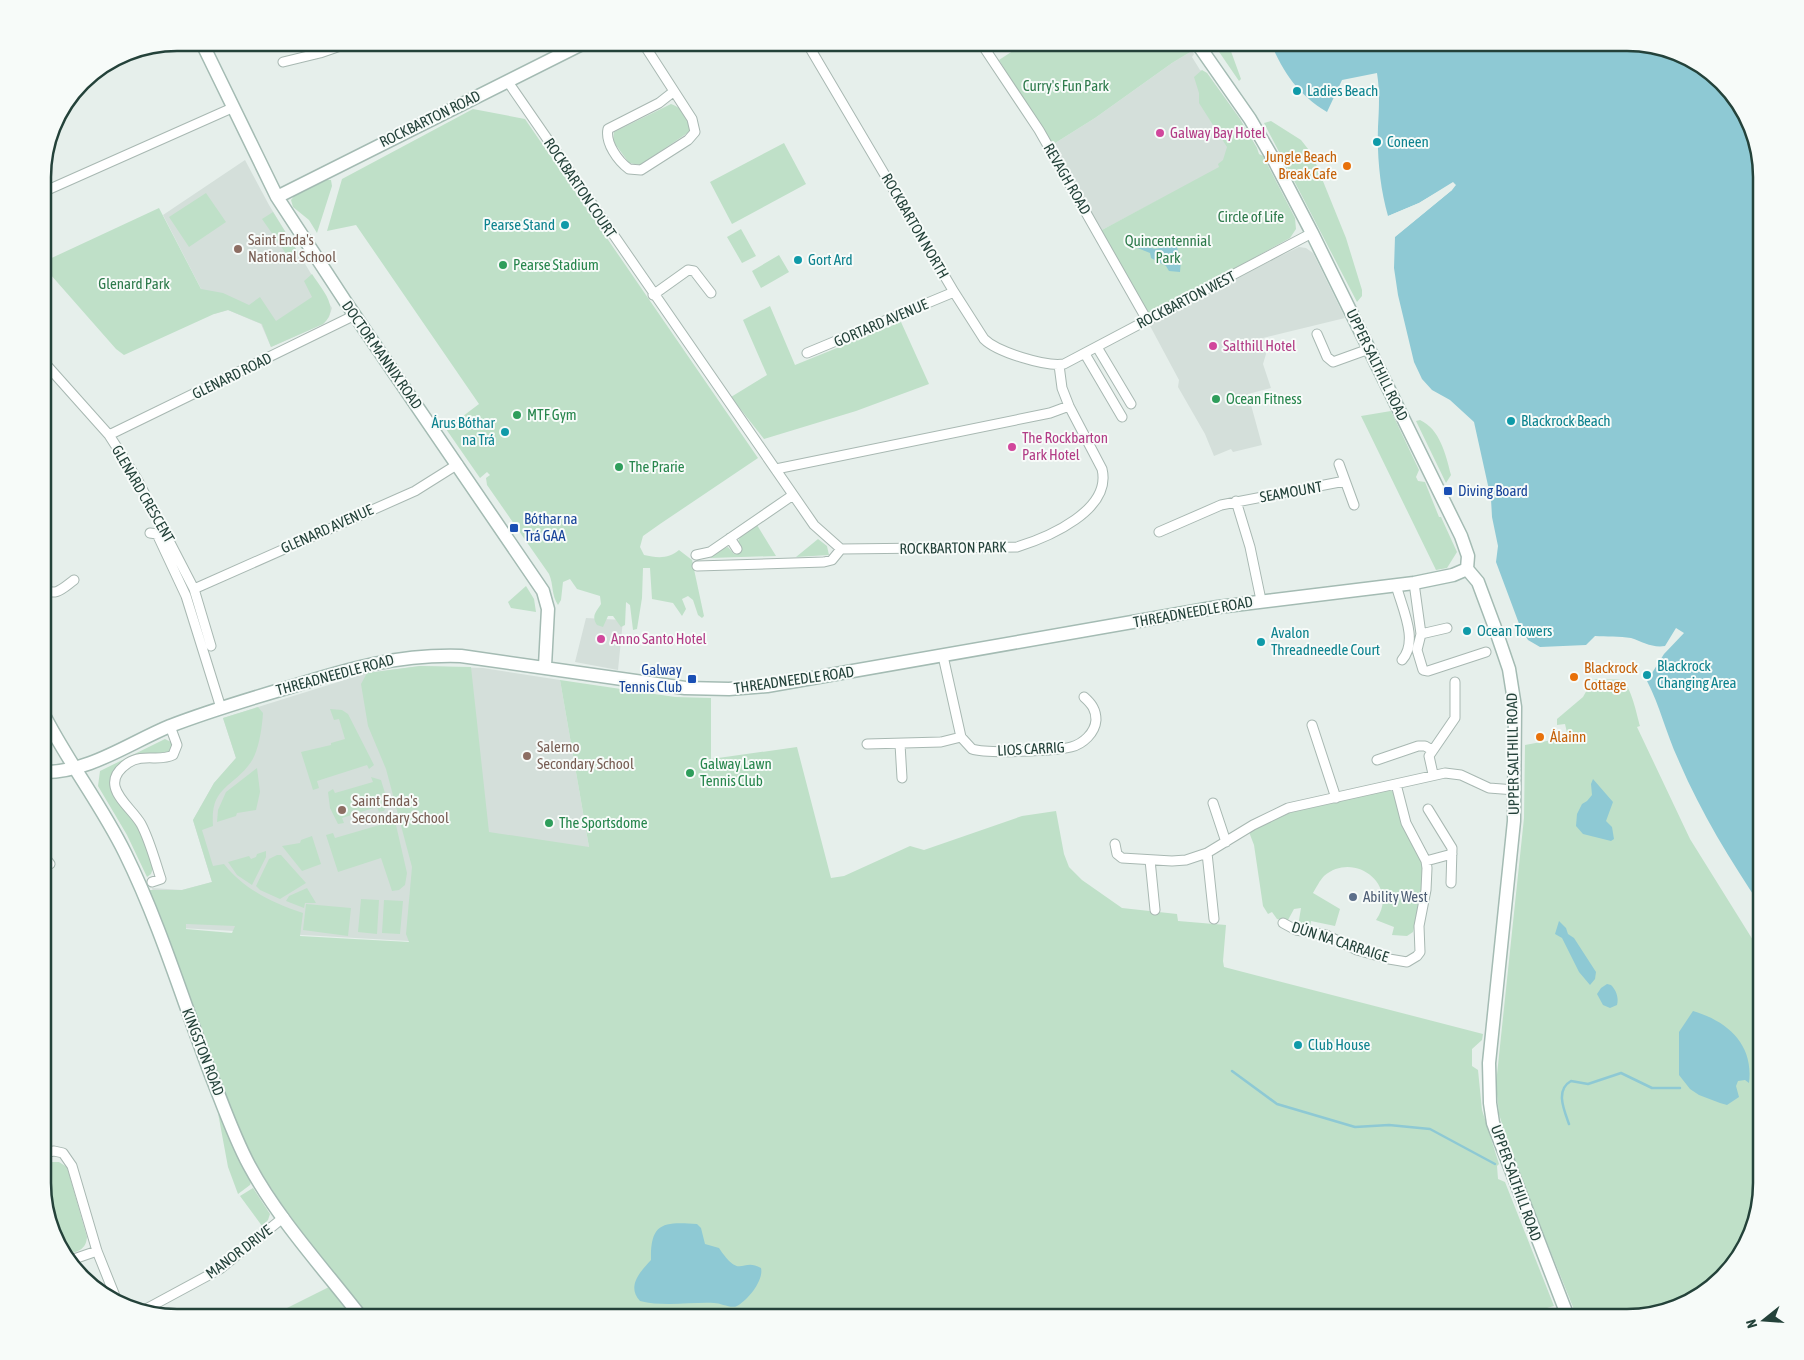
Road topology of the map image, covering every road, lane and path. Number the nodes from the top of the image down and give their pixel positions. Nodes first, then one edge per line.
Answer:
1 (206, 51) edge
2 (325, 51) edge
3 (567, 51) edge
4 (648, 51) edge
5 (812, 51) edge
6 (987, 51) edge
7 (1203, 51) edge
8 (284, 62) dead end
9 (508, 82) junction
10 (673, 92) junction
11 (232, 108) junction
12 (52, 188) edge
13 (277, 197) junction
14 (1312, 233) junction
15 (954, 292) junction
16 (711, 293) dead end
17 (653, 295) junction
18 (355, 315) junction
19 (1147, 320) junction
20 (1317, 334) dead end
21 (1098, 347) junction
22 (1369, 350) junction
23 (807, 353) dead end
24 (1085, 354) junction
25 (1059, 365) junction
26 (52, 371) edge
27 (1131, 404) dead end
28 (1069, 406) junction
29 (1122, 417) dead end
30 (109, 435) junction
31 (458, 464) junction
32 (1339, 464) dead end
33 (776, 469) junction
34 (1345, 481) junction
35 (793, 495) junction
36 (1236, 501) junction
37 (1354, 505) dead end
38 (1159, 532) dead end
39 (150, 533) dead end
40 (730, 538) junction
41 (737, 549) dead end
42 (841, 549) junction
43 (696, 555) dead end
44 (697, 566) dead end
45 (1467, 569) junction
46 (74, 580) dead end
47 (1414, 583) junction
48 (1396, 585) junction
49 (194, 589) junction
50 (52, 593) edge
51 (1261, 600) junction
52 (1447, 628) dead end
53 (1421, 634) junction
54 (211, 646) dead end
55 (1486, 652) dead end
56 (943, 656) junction
57 (1402, 660) dead end
58 (545, 666) junction
59 (1455, 682) dead end
60 (1084, 698) dead end
61 (221, 708) junction
62 (1312, 725) dead end
63 (170, 726) junction
64 (52, 729) edge
65 (961, 737) junction
66 (867, 744) dead end
67 (900, 744) junction
68 (1432, 750) junction
69 (1376, 760) dead end
70 (74, 769) junction
71 (52, 771) edge
72 (1433, 774) junction
73 (902, 778) dead end
74 (1396, 784) junction
75 (1515, 790) junction
76 (1336, 798) junction
77 (1213, 802) dead end
78 (1428, 809) dead end
79 (1226, 842) junction
80 (1115, 844) dead end
81 (1207, 854) junction
82 (1452, 854) junction
83 (1150, 860) junction
84 (1426, 861) junction
85 (152, 882) dead end
86 (1451, 883) dead end
87 (1155, 910) dead end
88 (1214, 919) dead end
89 (1284, 924) dead end
90 (52, 1151) edge
91 (284, 1217) junction
92 (96, 1251) junction
93 (76, 1258) edge
94 (113, 1291) edge
95 (152, 1306) edge
96 (354, 1309) edge
97 (1564, 1309) edge

1 - 11 main road, DOCTOR MANNIX ROAD
2 - 8 street
3 - 9 main road, ROCKBARTON ROAD
4 - 10 street
5 - 15 street, ROCKBARTON NORTH
6 - 19 street, REVAGH ROAD
7 - 14 main road, UPPER SALTHILL ROAD
9 - 13 main road, ROCKBARTON ROAD
9 - 17 street, ROCKBARTON COURT
10 - 10 street
11 - 12 street
11 - 13 main road, DOCTOR MANNIX ROAD
13 - 18 main road, DOCTOR MANNIX ROAD
14 - 19 street, ROCKBARTON WEST
14 - 22 main road, UPPER SALTHILL ROAD
15 - 23 street, GORTARD AVENUE
15 - 25 street, ROCKBARTON NORTH
16 - 17 street
17 - 33 street, ROCKBARTON COURT
18 - 30 street, GLENARD ROAD
18 - 31 main road, DOCTOR MANNIX ROAD
19 - 21 street, ROCKBARTON WEST
20 - 22 street
21 - 24 street, ROCKBARTON WEST
21 - 27 street
22 - 45 main road, UPPER SALTHILL ROAD
24 - 25 street, ROCKBARTON WEST
24 - 29 street
25 - 28 street, ROCKBARTON PARK
26 - 30 street, GLENARD CRESCENT
28 - 33 street
28 - 42 street, ROCKBARTON PARK
30 - 49 street, GLENARD CRESCENT
31 - 49 street, GLENARD AVENUE
31 - 58 main road, DOCTOR MANNIX ROAD
32 - 34 street, SEAMOUNT
33 - 35 street
34 - 36 street, SEAMOUNT
34 - 37 street, SEAMOUNT
35 - 40 street
35 - 42 street
36 - 38 street, SEAMOUNT
36 - 51 street
39 - 61 street
40 - 41 street
40 - 43 street
42 - 44 street
45 - 47 main road, THREADNEEDLE ROAD
45 - 75 main road, UPPER SALTHILL ROAD
46 - 50 street
47 - 48 main road, THREADNEEDLE ROAD
47 - 53 street
48 - 51 main road, THREADNEEDLE ROAD
48 - 57 street
49 - 54 street, GLENARD CRESCENT
51 - 56 main road, THREADNEEDLE ROAD
52 - 53 street
53 - 55 street
56 - 58 main road, THREADNEEDLE ROAD
56 - 65 street
58 - 61 main road, THREADNEEDLE ROAD
59 - 68 street
60 - 65 street, LIOS CARRIG
61 - 63 main road, THREADNEEDLE ROAD
62 - 76 street
63 - 70 main road, THREADNEEDLE ROAD
63 - 85 street
64 - 70 main road, KINGSTON ROAD
65 - 67 street
66 - 67 street
67 - 73 street
68 - 69 street
68 - 72 street
70 - 71 main road, THREADNEEDLE ROAD
70 - 91 main road, KINGSTON ROAD
72 - 74 street
72 - 75 street
74 - 76 street
74 - 84 street, DÚN NA CARRAIGE
75 - 97 main road, UPPER SALTHILL ROAD
76 - 79 street
77 - 79 street
78 - 82 street
79 - 81 street
80 - 83 street
81 - 83 street
81 - 88 street
82 - 84 street
82 - 86 street
83 - 87 street
84 - 89 street, DÚN NA CARRAIGE
90 - 92 street
91 - 95 street, MANOR DRIVE
91 - 96 main road, KINGSTON ROAD
92 - 93 street
92 - 94 street

